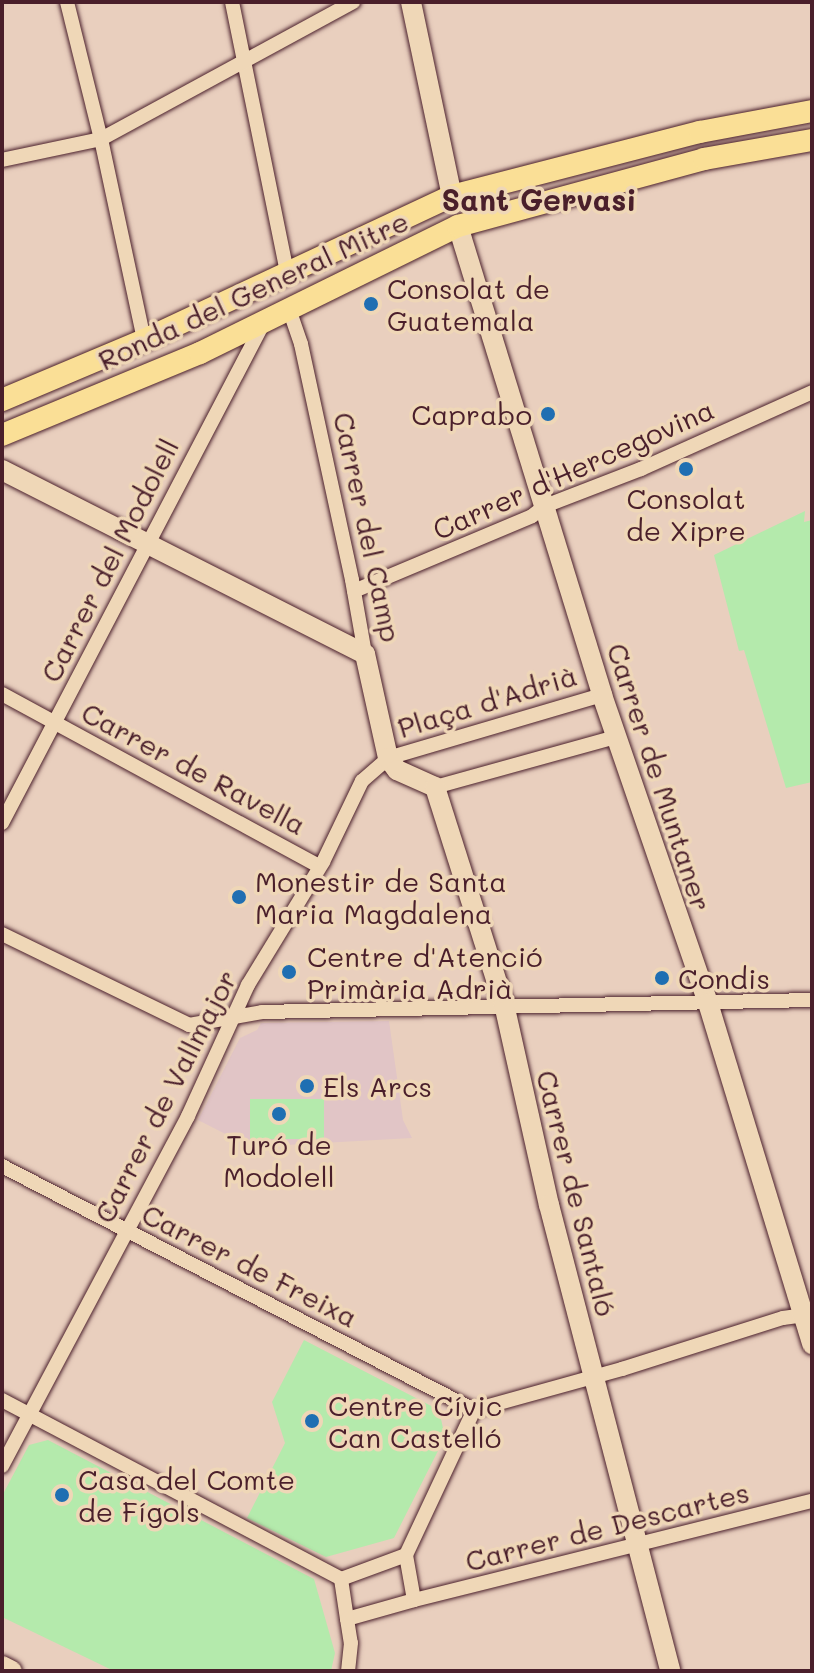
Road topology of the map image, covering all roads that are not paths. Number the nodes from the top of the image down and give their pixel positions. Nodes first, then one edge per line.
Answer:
1 (67, 2) edge
2 (232, 2) edge
3 (353, 2) edge
4 (411, 2) edge
5 (244, 62) junction
6 (812, 111) edge
7 (101, 139) junction
8 (812, 140) edge
9 (2, 160) edge
10 (452, 196) junction
11 (458, 226) junction
12 (287, 273) junction
13 (289, 309) junction
14 (264, 322) junction
15 (144, 340) junction
16 (812, 392) edge
17 (2, 400) edge
18 (2, 435) edge
19 (2, 470) edge
20 (545, 506) junction
21 (146, 543) junction
22 (354, 591) junction
23 (365, 654) junction
24 (2, 694) edge
25 (602, 695) junction
26 (55, 723) junction
27 (615, 737) junction
28 (388, 758) junction
29 (435, 787) junction
30 (2, 823) edge
31 (319, 866) junction
32 (2, 934) edge
33 (812, 1000) edge
34 (708, 1003) junction
35 (504, 1004) junction
36 (233, 1018) junction
37 (2, 1166) edge
38 (128, 1231) junction
39 (808, 1315) edge
40 (812, 1344) edge
41 (595, 1377) junction
42 (2, 1400) edge
43 (474, 1410) junction
44 (30, 1415) junction
45 (2, 1466) edge
46 (812, 1501) edge
47 (636, 1547) junction
48 (406, 1555) junction
49 (341, 1579) junction
50 (414, 1600) junction
51 (347, 1619) junction
52 (2, 1666) edge
53 (12, 1671) edge
54 (348, 1671) edge
55 (670, 1671) edge

1 - 7 street
2 - 5 street
3 - 5 street
4 - 10 street
5 - 7 street
5 - 12 street
6 - 10 main road, Ronda del General Mitre
7 - 9 street
7 - 15 street
8 - 11 main road, Ronda del General Mitre
10 - 11 main road
10 - 12 main road, Ronda del General Mitre
11 - 13 main road, Ronda del General Mitre
11 - 20 street, Carrer de Muntaner
12 - 15 main road, Ronda del General Mitre
13 - 14 main road, Ronda del General Mitre
13 - 22 street, Carrer del Camp
14 - 18 main road, Ronda del General Mitre
14 - 21 street, Carrer del Modolell
15 - 17 main road, Ronda del General Mitre
16 - 20 street, Carrer d'Hercegovina
19 - 21 street
20 - 22 street, Carrer d'Hercegovina
20 - 25 street, Carrer de Muntaner
21 - 23 street
21 - 26 street, Carrer del Modolell
22 - 23 street, Carrer del Camp
23 - 28 street, Carrer del Camp
24 - 26 street, Carrer de Ravella
25 - 27 street, Carrer de Muntaner
25 - 28 street, Plaça d'Adrià
26 - 30 street, Carrer del Modolell
26 - 31 street, Carrer de Ravella
27 - 29 street
27 - 34 street, Carrer de Muntaner
28 - 29 street
28 - 31 street, Carrer de Vallmajor
29 - 35 street, Carrer de Santaló
31 - 36 street, Carrer de Vallmajor
32 - 36 street
33 - 34 street
34 - 35 street
34 - 39 street, Carrer de Muntaner
35 - 36 street
35 - 41 street, Carrer de Santaló
36 - 38 street, Carrer de Vallmajor
37 - 38 street, Carrer de Freixa
38 - 43 street, Carrer de Freixa
38 - 44 street, Carrer de Vallmajor
39 - 40 street, Carrer de Muntaner
39 - 41 street
41 - 43 street
41 - 47 street, Carrer de Santaló
42 - 44 street
43 - 48 street
44 - 45 street, Carrer de Vallmajor
44 - 49 street
46 - 47 street, Carrer de Descartes
47 - 50 street, Carrer de Descartes
47 - 55 street, Carrer de Santaló
48 - 49 street
48 - 50 street
49 - 51 street
50 - 51 street, Carrer de Descartes
51 - 54 street
52 - 53 street

